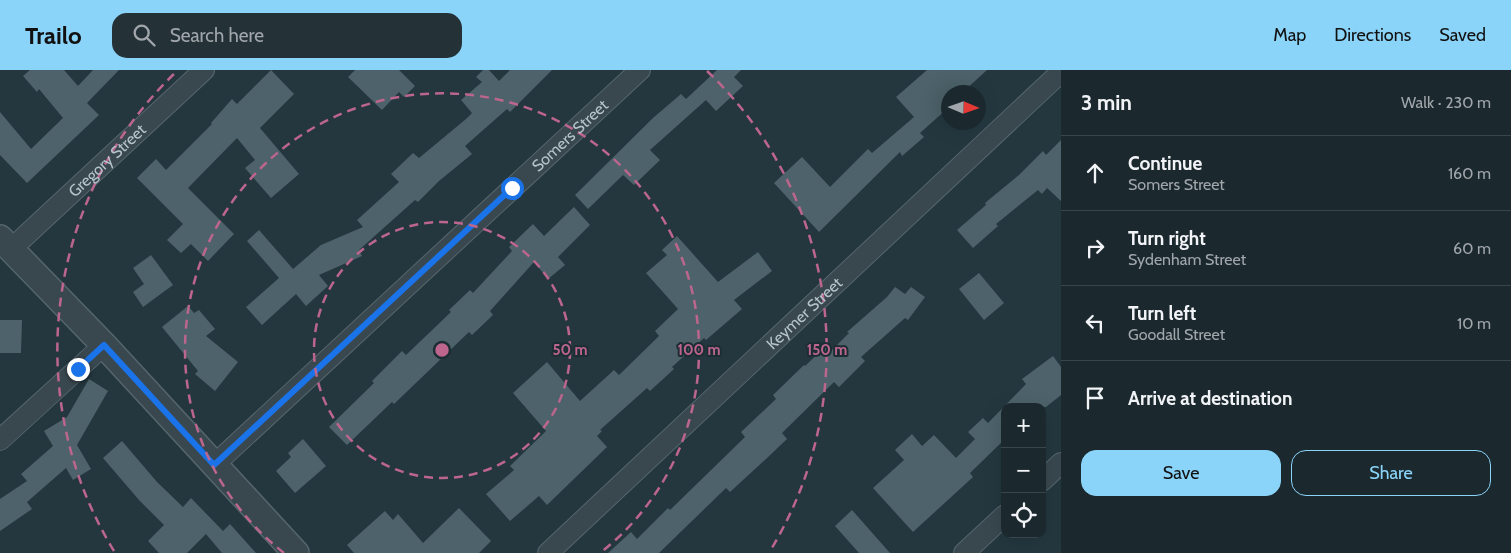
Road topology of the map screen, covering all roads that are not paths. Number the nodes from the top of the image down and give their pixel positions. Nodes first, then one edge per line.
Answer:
1 (204, 70) edge
2 (640, 70) edge
3 (1061, 72) edge
4 (5, 244) edge
5 (104, 345) junction
6 (0, 440) edge
7 (1061, 463) edge
8 (214, 465) junction
9 (1046, 477) edge
10 (1001, 519) edge
11 (296, 553) edge
12 (548, 553) edge
13 (964, 553) edge

1 - 4 street, Gregory Street
2 - 8 street, Somers Street
3 - 12 street, Keymer Street
4 - 5 street
5 - 6 street
5 - 8 street
7 - 9 street
8 - 11 street
10 - 13 street

